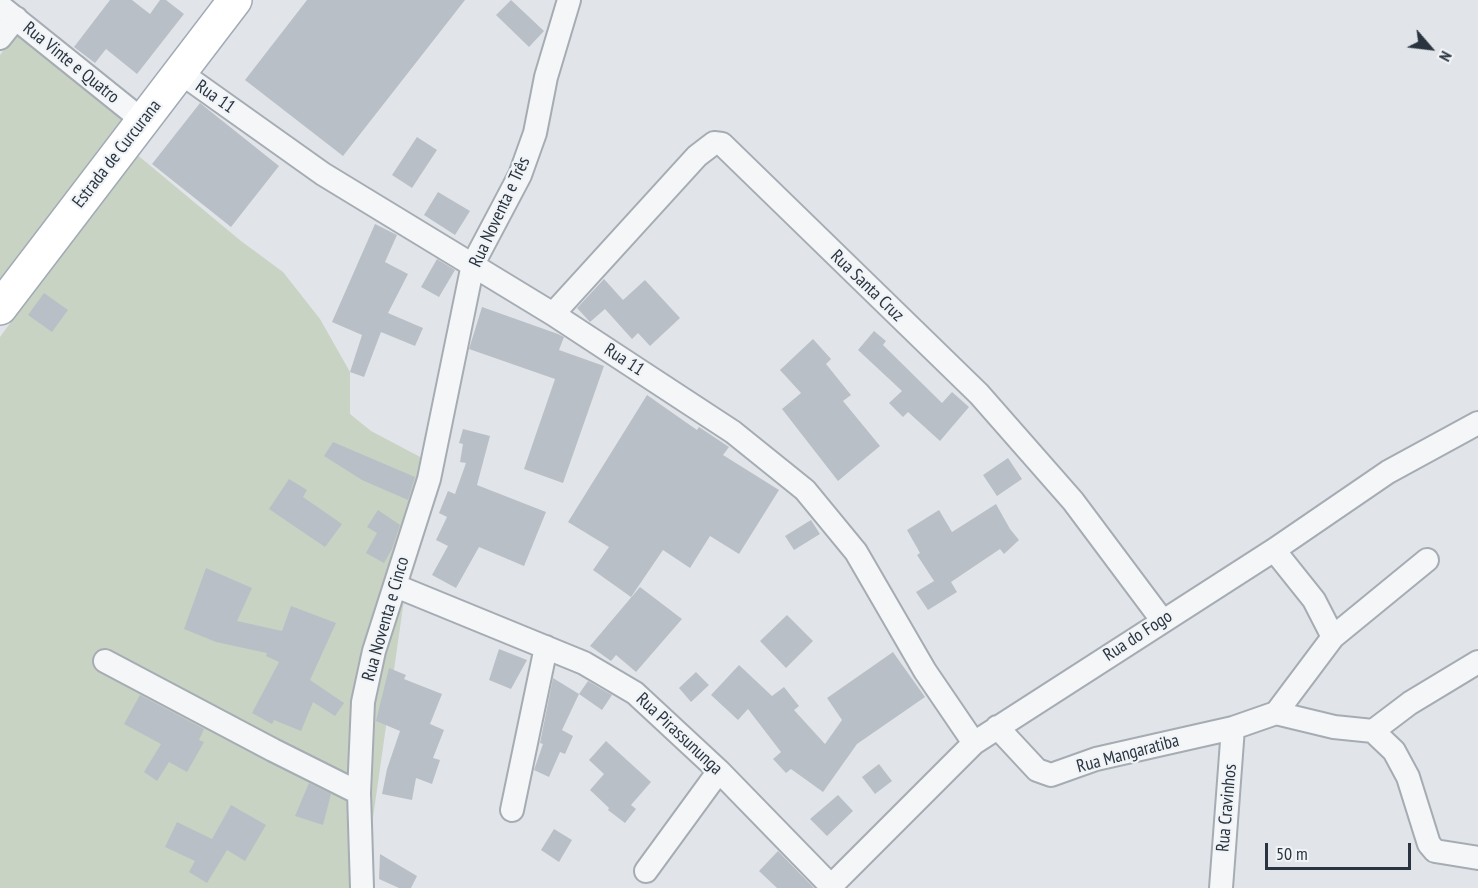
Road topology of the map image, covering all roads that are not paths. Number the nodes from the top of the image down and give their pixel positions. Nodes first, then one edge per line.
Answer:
1 (235, 0) edge
2 (569, 0) edge
3 (8, 12) edge
4 (0, 39) edge
5 (181, 73) junction
6 (142, 120) junction
7 (473, 264) junction
8 (0, 308) edge
9 (553, 314) junction
10 (445, 390) joint
11 (1478, 423) edge
12 (1274, 550) junction
13 (1427, 560) dead end
14 (396, 586) junction
15 (1162, 620) junction
16 (1333, 637) junction
17 (546, 647) junction
18 (105, 661) dead end
19 (1478, 662) edge
20 (1276, 712) junction
21 (997, 727) junction
22 (1233, 728) junction
23 (1373, 731) junction
24 (974, 743) junction
25 (719, 771) junction
26 (359, 793) junction
27 (512, 810) dead end
28 (1478, 858) edge
29 (646, 871) dead end
30 (830, 887) edge
31 (362, 888) edge
32 (1221, 888) edge

1 - 5 main road, Estrada de Curcurana
2 - 7 street, Rua Noventa e Três
3 - 4 street
3 - 6 street, Rua Vinte e Quatro
5 - 6 main road, Estrada de Curcurana
5 - 7 street, Rua 11
6 - 8 main road, Estrada de Curcurana
7 - 9 street, Rua 11
7 - 10 street, Rua Noventa e Três
9 - 15 street, Rua Santa Cruz
9 - 24 street, Rua 11
10 - 14 street, Rua Noventa e Cinco
11 - 12 street, Rua do Fogo
12 - 15 street, Rua do Fogo
12 - 16 street
13 - 16 street, Rua Mangaratiba
14 - 17 street, Rua Pirassununga
14 - 26 street, Rua Noventa e Cinco
15 - 21 street, Rua do Fogo
16 - 20 street, Rua Mangaratiba
17 - 25 street, Rua Pirassununga
17 - 27 street
18 - 26 street
19 - 23 street
20 - 22 street, Rua Mangaratiba
20 - 23 street
21 - 22 street, Rua Mangaratiba
21 - 24 street, Rua do Fogo
22 - 32 street, Rua Cravinhos
23 - 28 street
24 - 30 street, Rua do Fogo
25 - 29 street
25 - 30 street, Rua Pirassununga
26 - 31 street, Rua Noventa e Cinco

